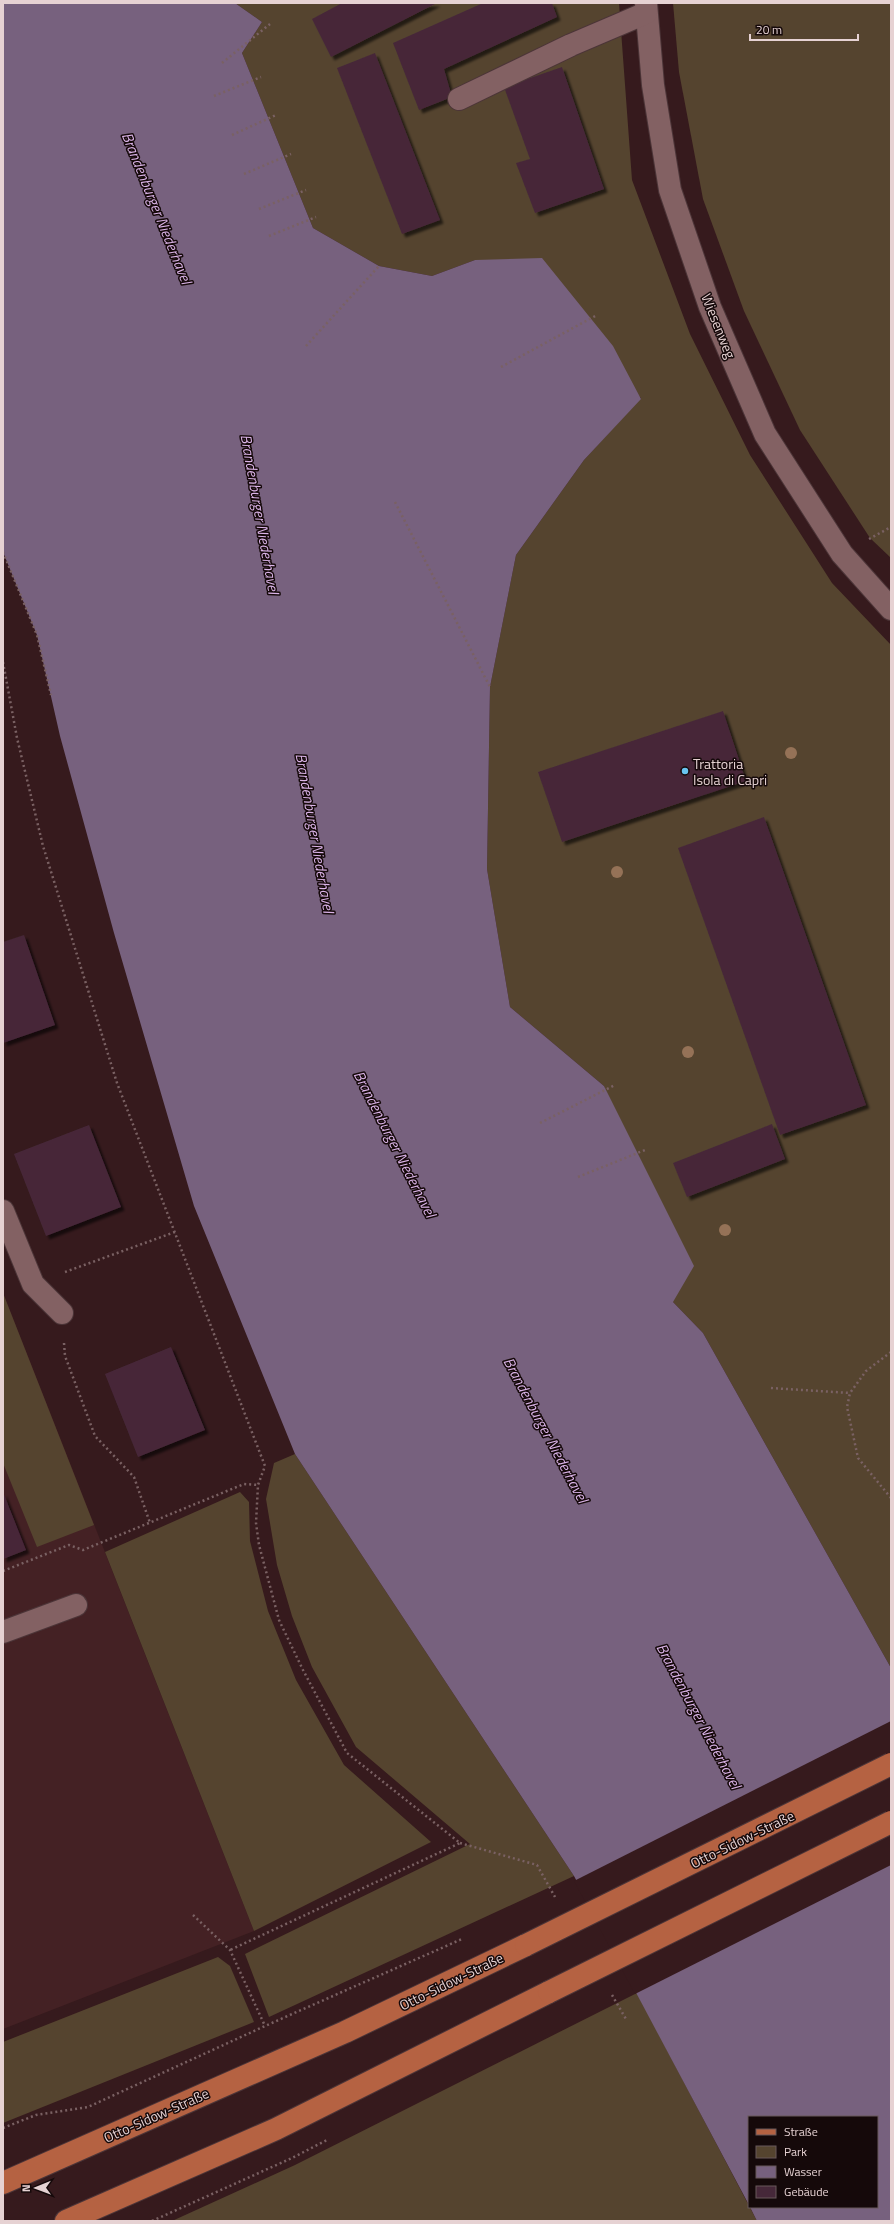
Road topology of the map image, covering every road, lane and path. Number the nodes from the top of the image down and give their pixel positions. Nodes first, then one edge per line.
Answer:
1 (646, 8) edge
2 (270, 24) dead end
3 (222, 63) dead end
4 (261, 77) dead end
5 (214, 96) dead end
6 (459, 99) dead end
7 (276, 115) dead end
8 (232, 135) dead end
9 (291, 154) dead end
10 (244, 174) dead end
11 (306, 190) dead end
12 (260, 210) dead end
13 (316, 217) dead end
14 (269, 236) dead end
15 (379, 266) dead end
16 (597, 315) dead end
17 (306, 346) dead end
18 (501, 368) dead end
19 (395, 502) dead end
20 (3, 552) edge
21 (891, 609) edge
22 (3, 662) edge
23 (490, 687) dead end
24 (51, 695) dead end
25 (615, 1085) dead end
26 (540, 1123) dead end
27 (645, 1150) dead end
28 (578, 1176) dead end
29 (3, 1211) edge
30 (175, 1232) junction
31 (33, 1284) junction
32 (62, 1313) joint
33 (891, 1352) edge
34 (771, 1388) dead end
35 (850, 1393) junction
36 (258, 1485) junction
37 (891, 1498) edge
38 (150, 1523) junction
39 (3, 1571) edge
40 (76, 1605) dead end
41 (3, 1632) edge
42 (891, 1764) edge
43 (891, 1822) edge
44 (193, 1915) dead end
45 (469, 1937) dead end
46 (230, 1950) junction
47 (265, 2026) junction
48 (3, 2128) edge
49 (3, 2183) edge
50 (66, 2221) edge

1 - 6 street
1 - 21 street, Wiesenweg
2 - 3 path
4 - 5 path
7 - 8 path
9 - 10 path
11 - 12 path
13 - 14 path
15 - 17 path
16 - 18 path
19 - 23 path
20 - 24 path
22 - 30 path
25 - 26 path
27 - 28 path
29 - 31 street
30 - 31 path
30 - 36 path
31 - 32 street
32 - 38 path
33 - 35 path
34 - 35 path
35 - 37 path
36 - 38 path
36 - 46 path
38 - 39 path
40 - 41 street
42 - 49 main road, Otto-Sidow-Straße, bridge
43 - 50 main road, bridge
44 - 46 path
45 - 47 path
46 - 47 path
47 - 48 path

